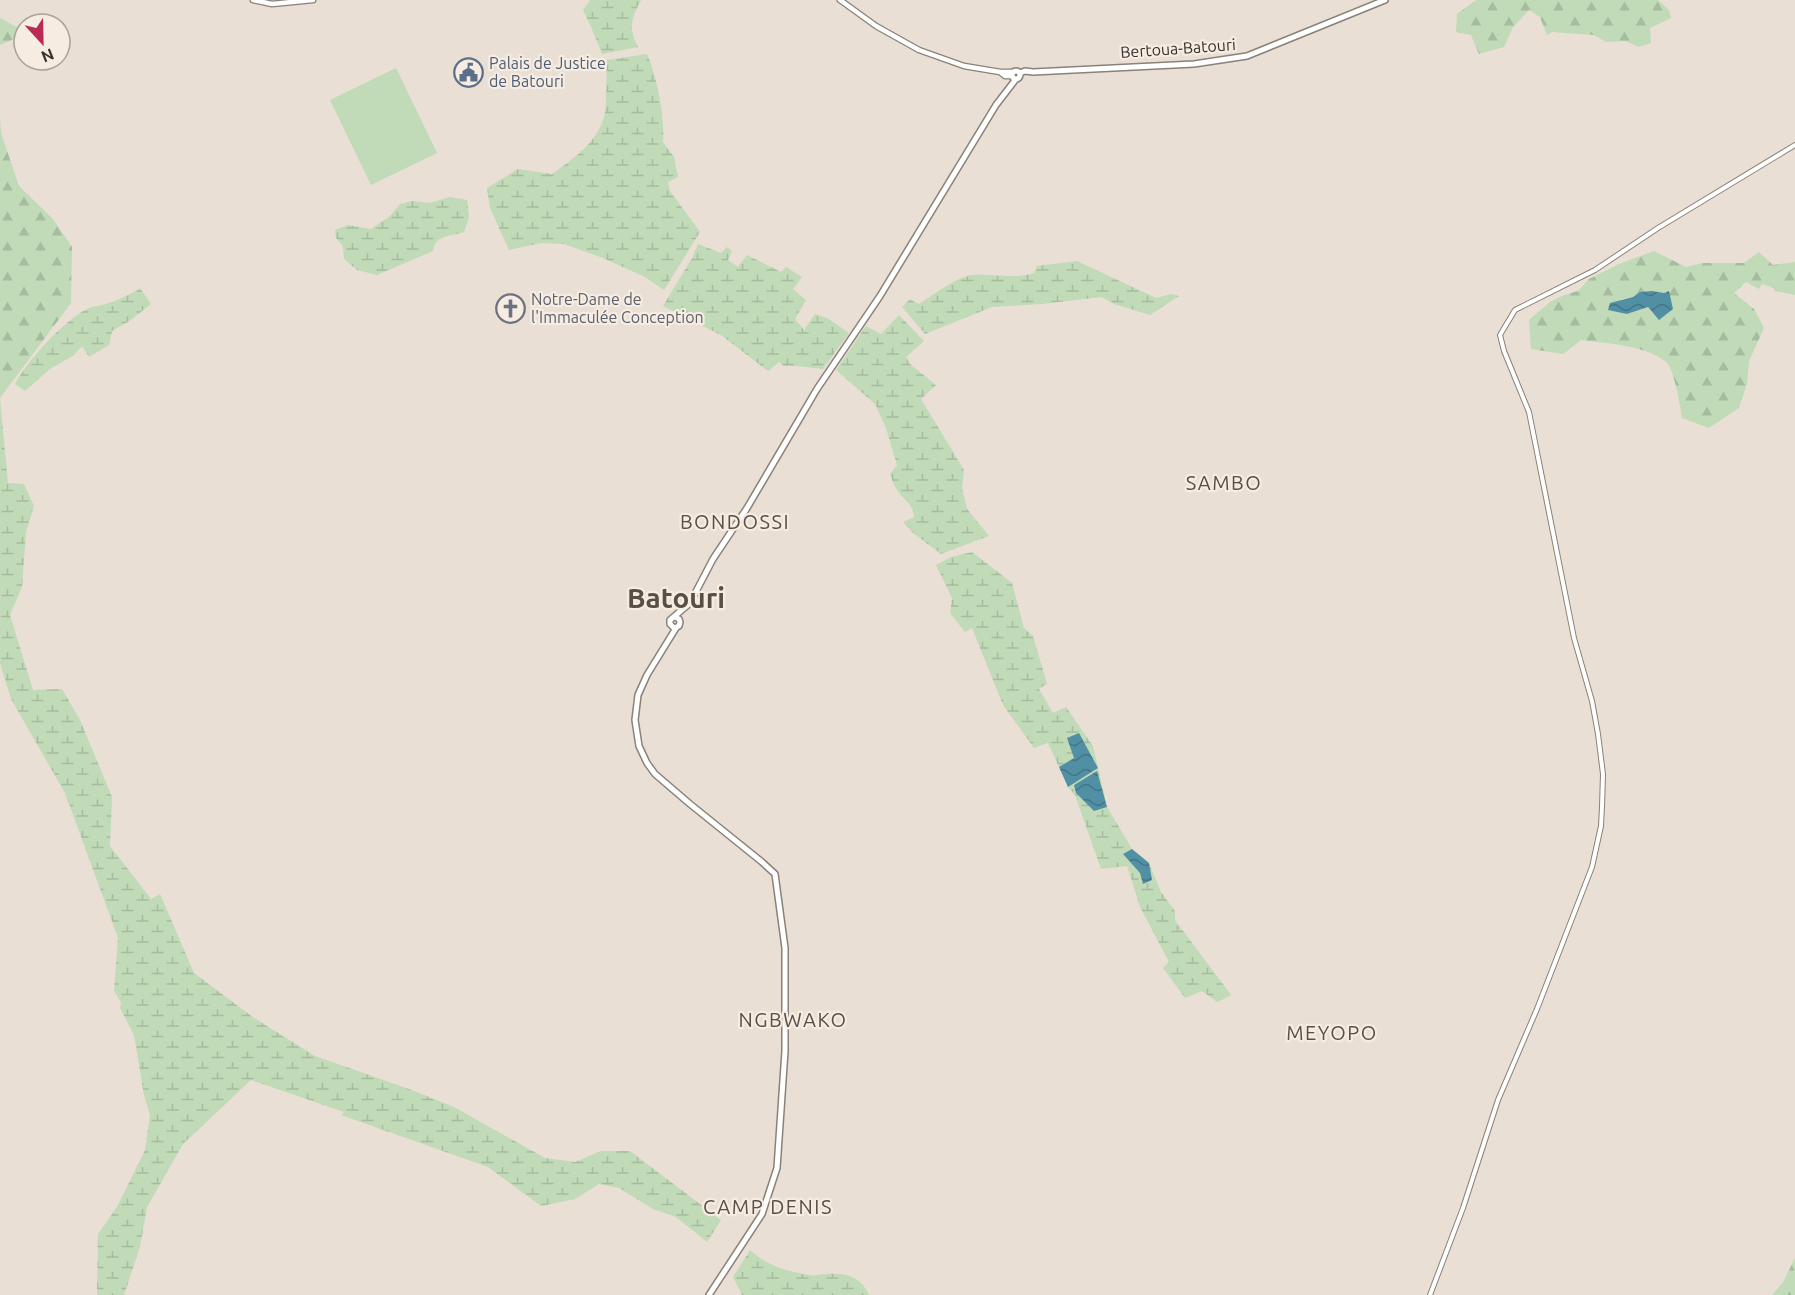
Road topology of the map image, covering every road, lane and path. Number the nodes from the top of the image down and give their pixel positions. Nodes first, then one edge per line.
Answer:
1 (254, 0) edge
2 (313, 0) edge
3 (840, 0) edge
4 (1385, 0) edge
5 (1016, 76) junction
6 (1795, 146) edge
7 (677, 618) junction
8 (670, 624) junction
9 (676, 628) junction
10 (668, 639) junction
11 (709, 1295) edge
12 (1430, 1295) edge

1 - 2 main road
3 - 5 main road
4 - 5 highway, Bertoua-Batouri
5 - 7 highway
6 - 12 street
7 - 8 highway
7 - 9 highway
8 - 9 highway
8 - 10 highway
9 - 10 highway
10 - 11 highway

